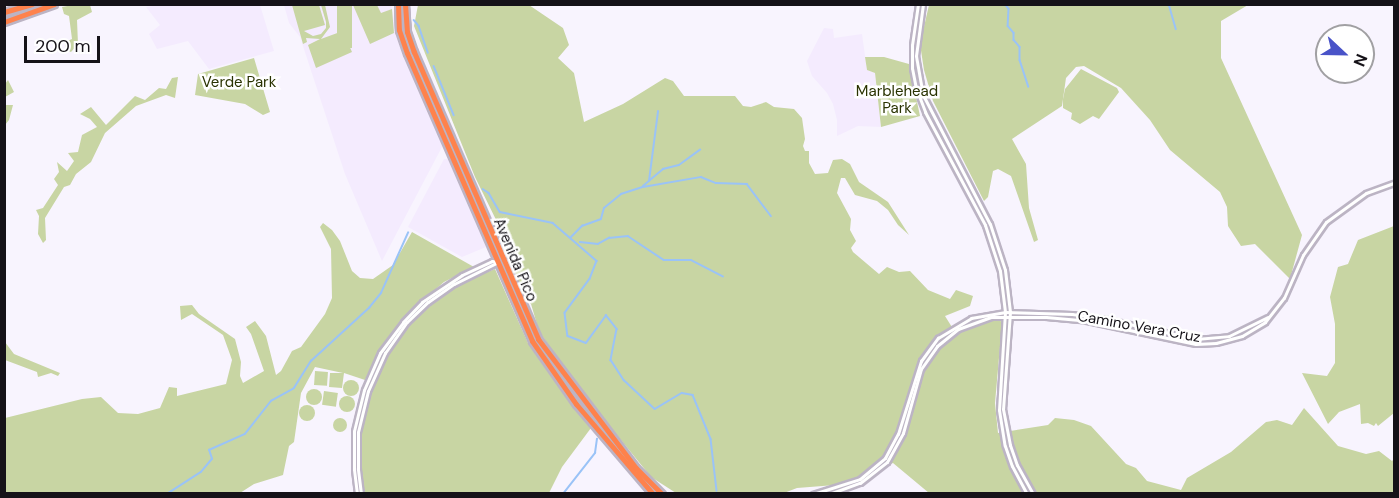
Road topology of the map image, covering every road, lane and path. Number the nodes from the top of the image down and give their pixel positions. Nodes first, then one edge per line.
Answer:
1 (32, 4) edge
2 (54, 4) edge
3 (398, 4) edge
4 (405, 4) edge
5 (920, 4) edge
6 (4, 12) edge
7 (4, 22) edge
8 (407, 32) junction
9 (400, 34) junction
10 (1395, 183) edge
11 (471, 205) junction
12 (478, 205) junction
13 (500, 261) junction
14 (1005, 314) junction
15 (1010, 314) junction
16 (359, 494) edge
17 (653, 494) edge
18 (662, 494) edge
19 (813, 494) edge
20 (829, 494) edge
21 (1027, 494) edge
22 (1033, 494) edge

1 - 6 highway
2 - 7 highway
3 - 9 highway, Avenida Pico
4 - 8 highway, Avenida Pico
5 - 14 main road
5 - 15 main road
8 - 9 highway
8 - 12 highway, Avenida Pico
9 - 11 highway, Avenida Pico
10 - 15 main road, Camino Vera Cruz
11 - 12 highway
11 - 13 highway, Avenida Pico
12 - 13 highway, Avenida Pico
13 - 16 main road
13 - 17 highway, Avenida Pico
13 - 18 highway, Avenida Pico
14 - 15 main road, Camino Vera Cruz
14 - 19 main road, Camino Vera Cruz
14 - 20 main road, Camino Vera Cruz
14 - 21 main road
15 - 22 main road

